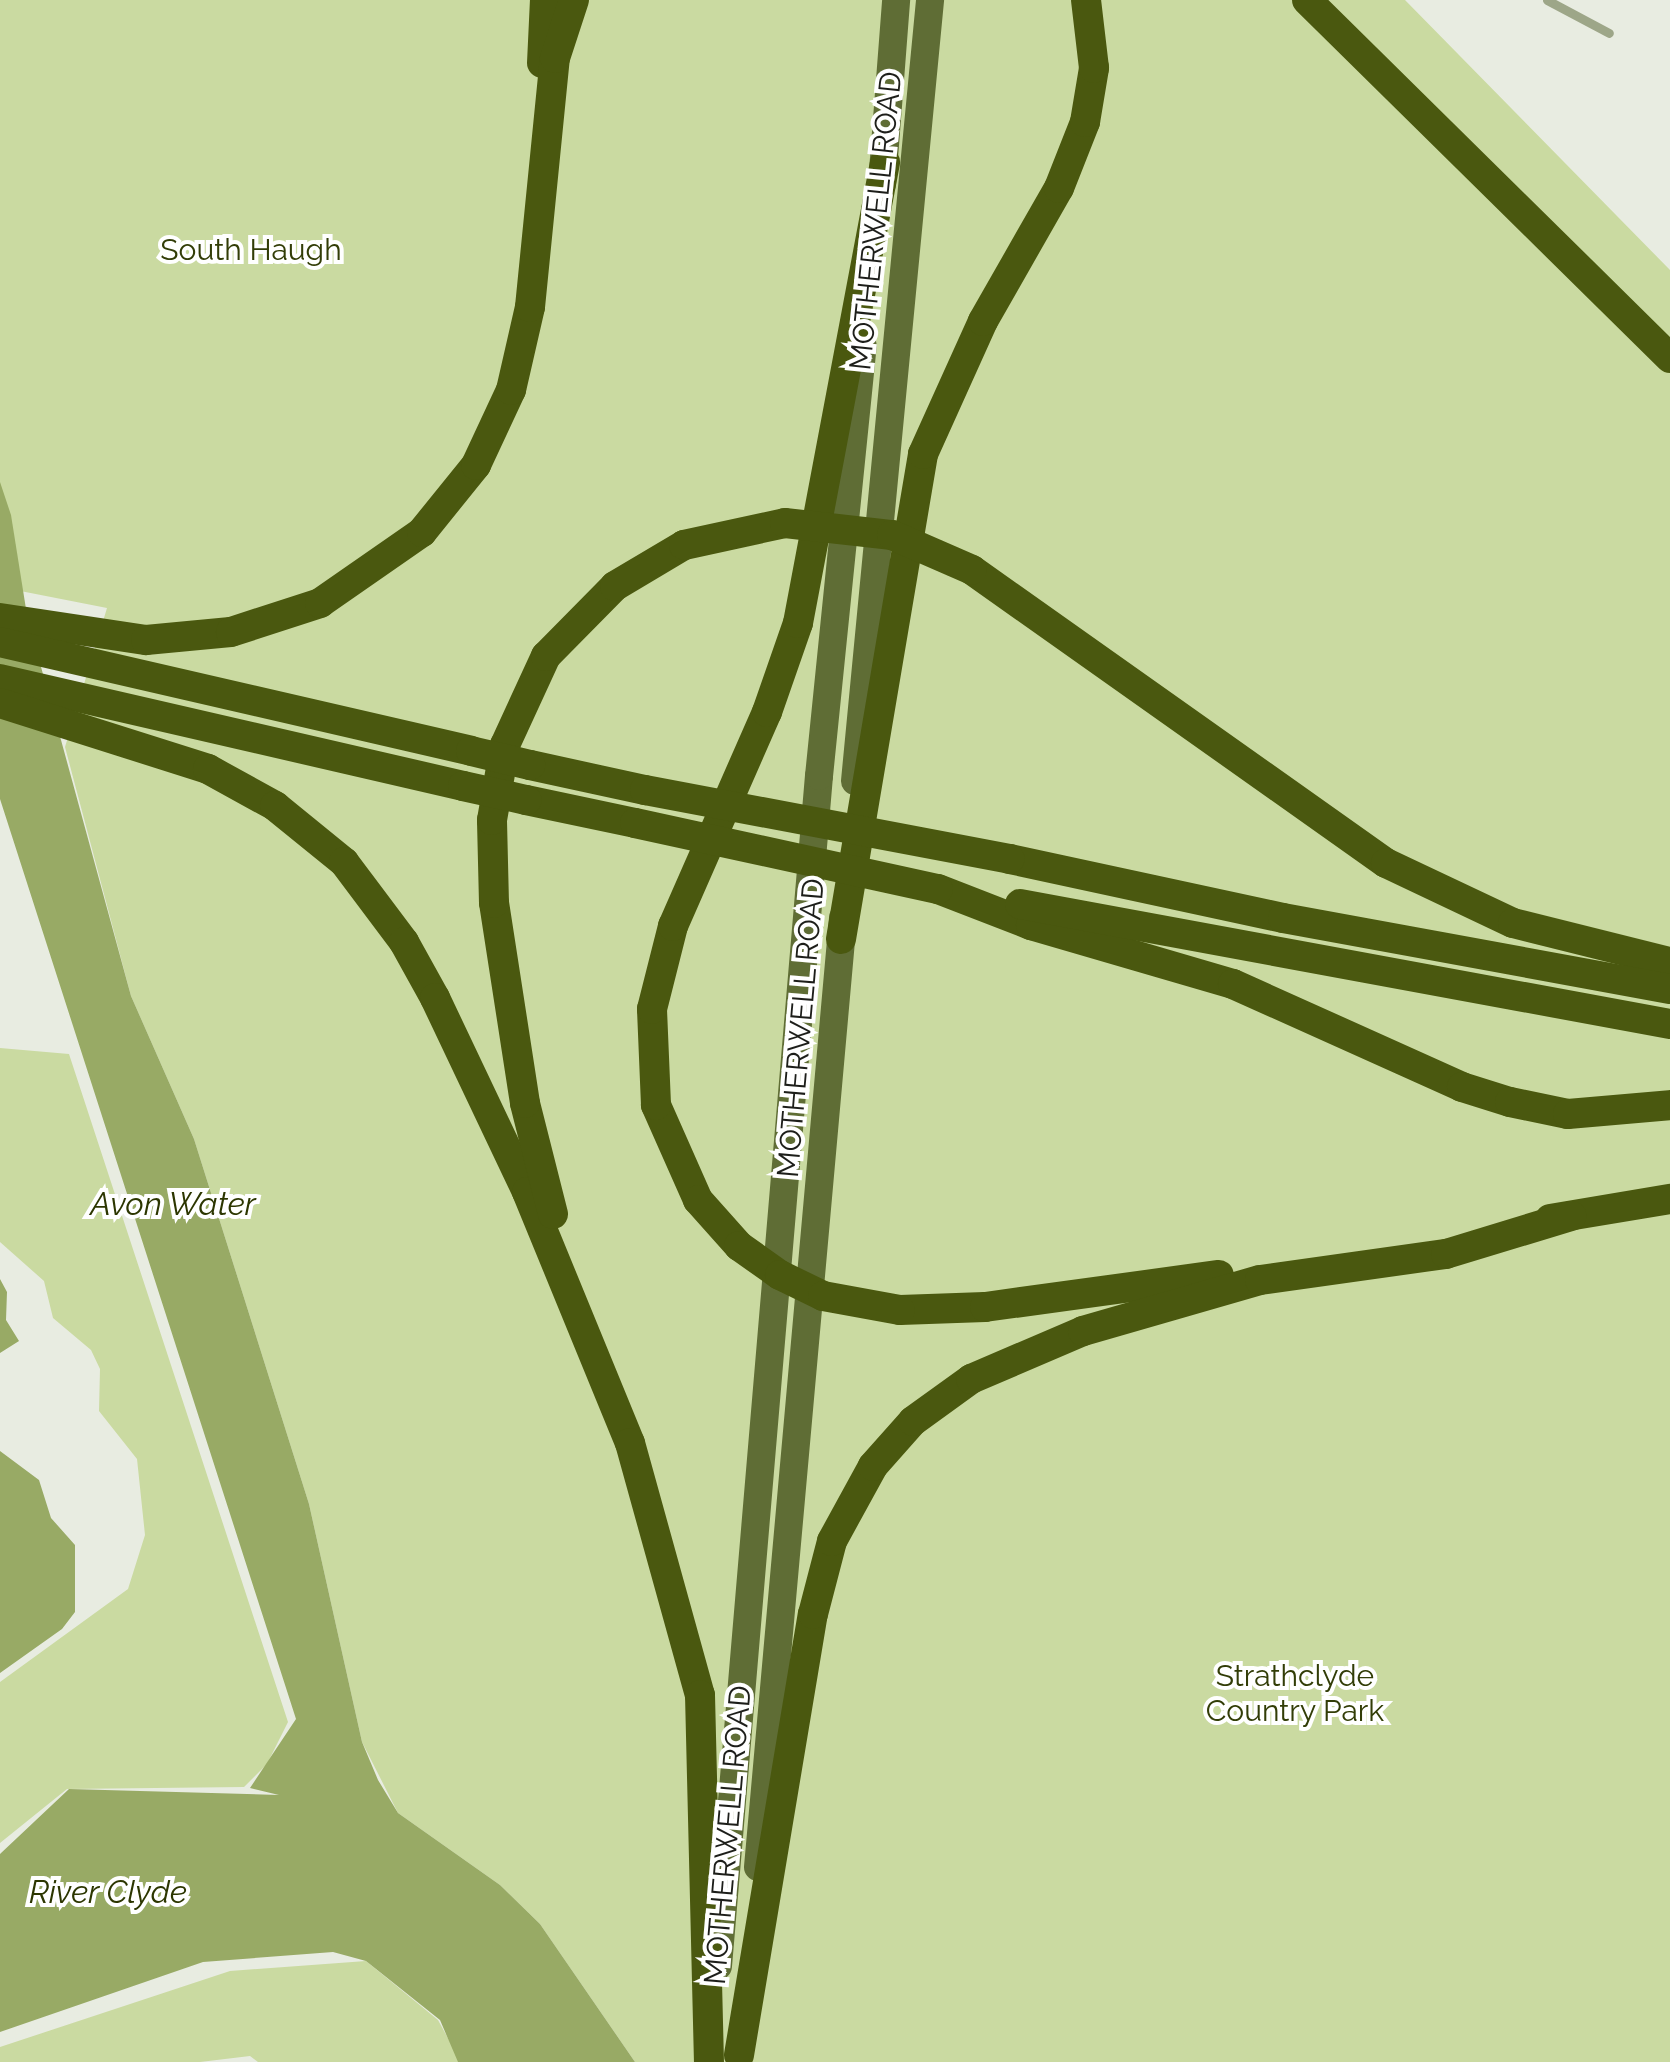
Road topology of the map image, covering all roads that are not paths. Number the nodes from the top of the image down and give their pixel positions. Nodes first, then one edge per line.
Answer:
1 (544, 0) edge
2 (574, 0) edge
3 (896, 0) edge
4 (930, 0) edge
5 (1086, 0) edge
6 (1308, 0) edge
7 (1548, 0) edge
8 (1609, 32) dead end
9 (884, 162) junction
10 (537, 221) junction
11 (1670, 358) edge
12 (0, 618) edge
13 (0, 642) edge
14 (0, 679) edge
15 (0, 703) edge
16 (938, 888) junction
17 (841, 939) junction
18 (1670, 962) edge
19 (1670, 989) edge
20 (1670, 1024) edge
21 (1670, 1105) edge
22 (1670, 1199) edge
23 (1571, 1216) junction
24 (607, 1394) junction
25 (724, 2060) edge

1 - 10 highway
2 - 10 highway
3 - 9 main road, MOTHERWELL ROAD
4 - 17 main road, MOTHERWELL ROAD
5 - 17 highway
6 - 11 highway
7 - 8 lane
9 - 23 highway, bridge
9 - 25 main road, MOTHERWELL ROAD
10 - 12 highway
13 - 19 highway, bridge
14 - 16 highway, bridge
15 - 24 highway
16 - 20 highway
16 - 21 highway
17 - 25 main road, MOTHERWELL ROAD
18 - 24 highway, bridge
22 - 23 highway
23 - 25 highway
24 - 25 highway

